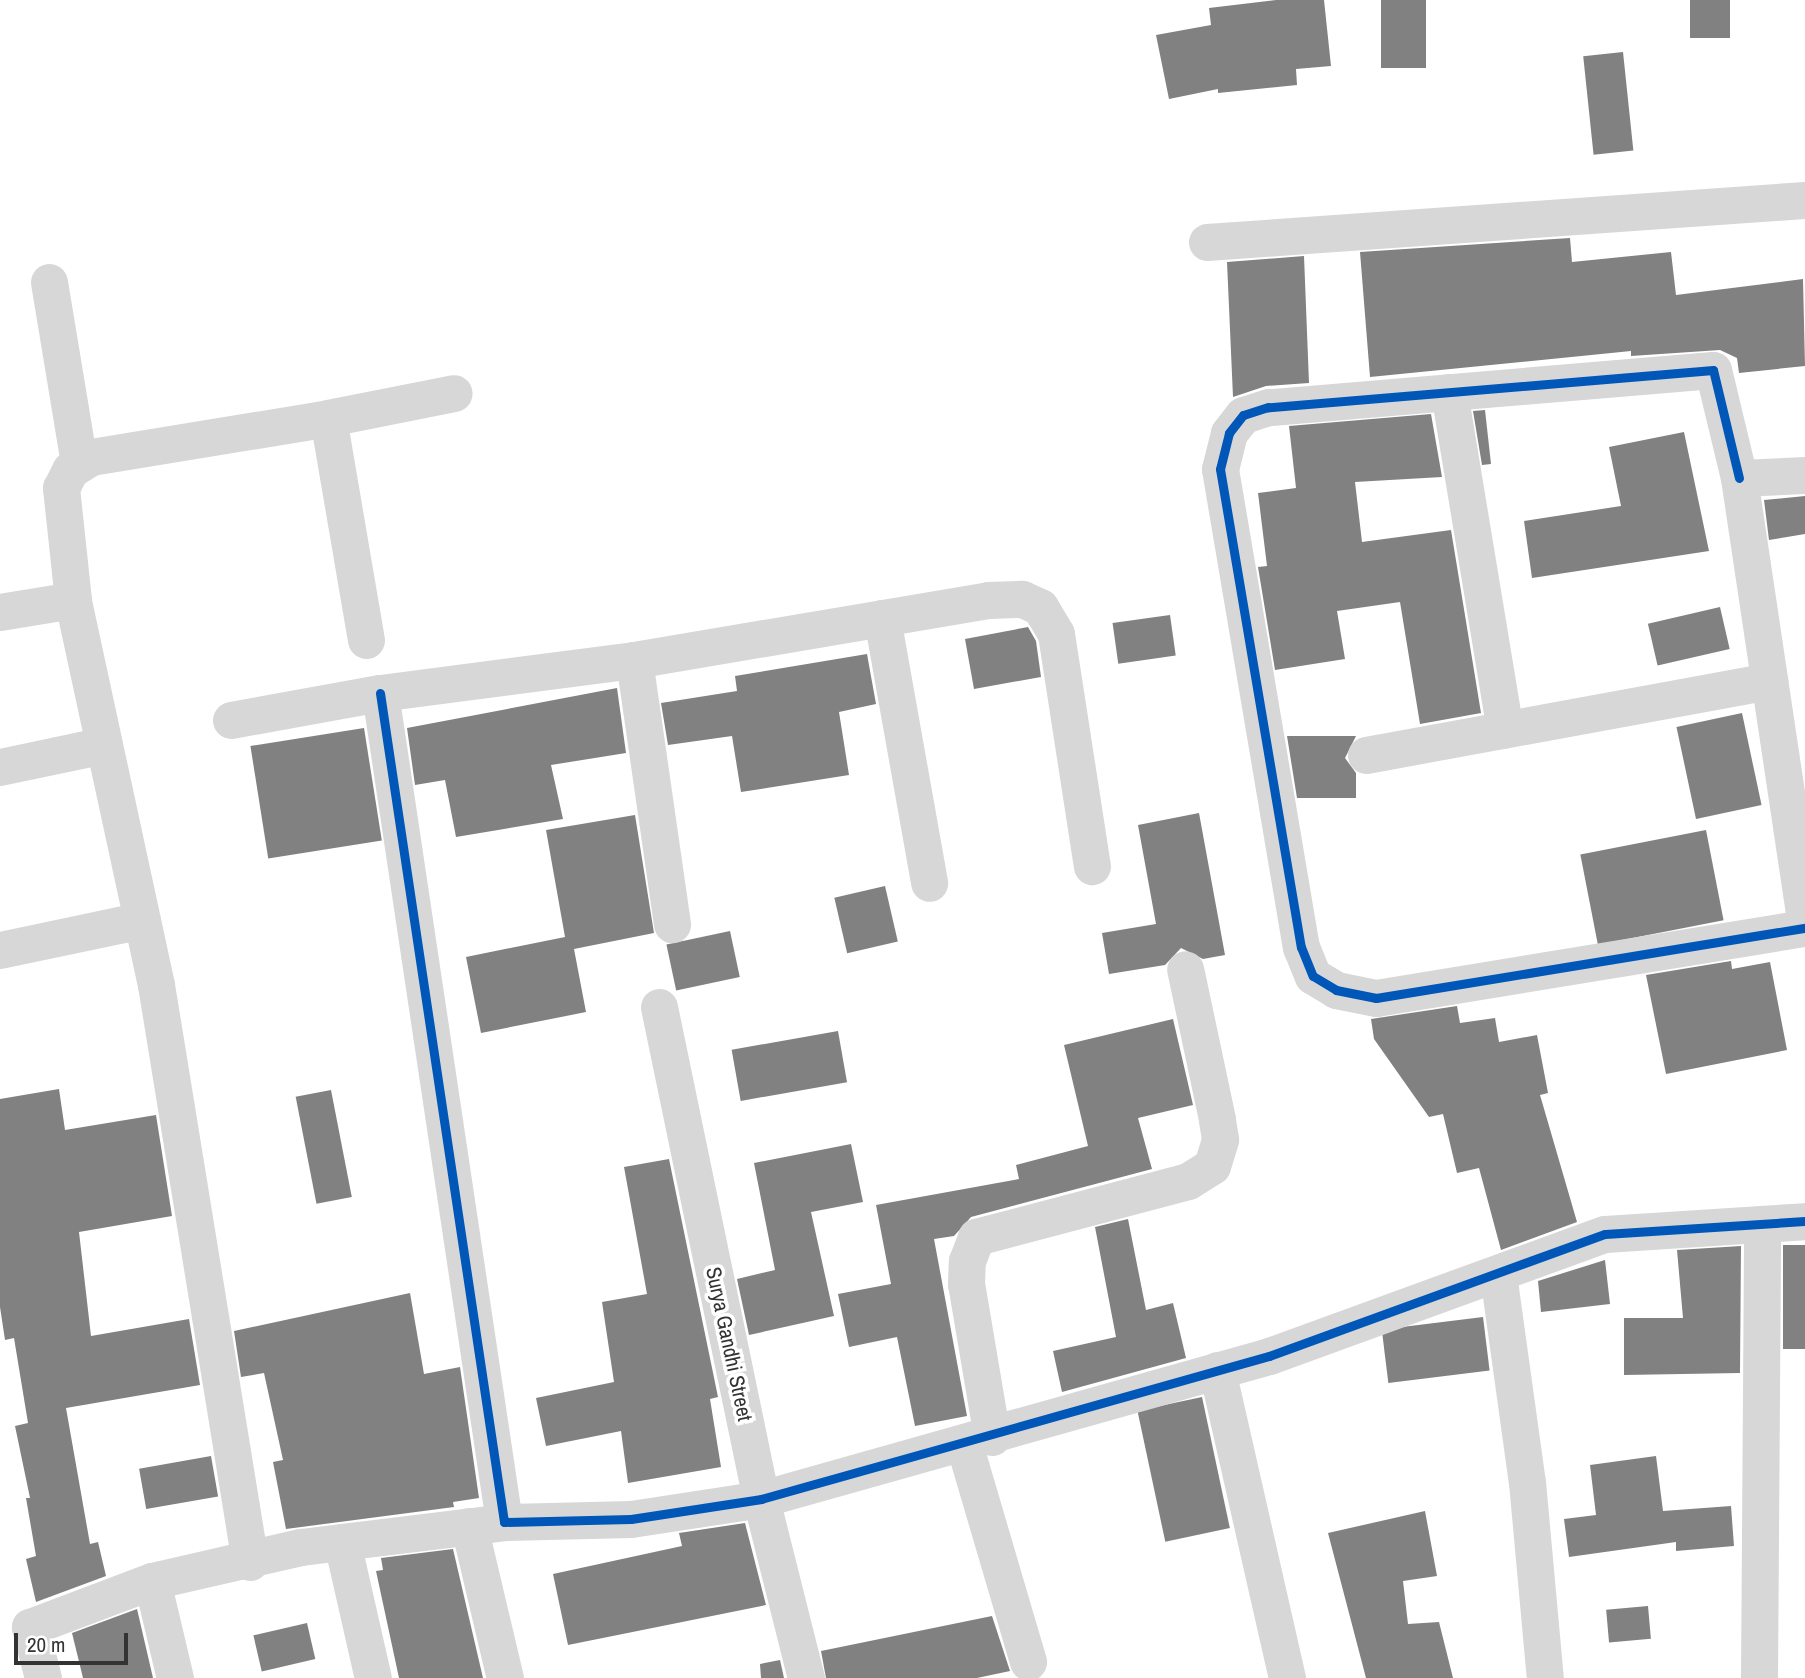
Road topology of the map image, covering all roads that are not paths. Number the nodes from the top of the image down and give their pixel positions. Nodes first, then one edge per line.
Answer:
1 (1805, 206) edge
2 (1207, 242) dead end
3 (49, 282) dead end
4 (1449, 392) junction
5 (454, 393) dead end
6 (328, 418) junction
7 (79, 464) junction
8 (1805, 475) edge
9 (1739, 478) junction
10 (74, 600) junction
11 (0, 612) edge
12 (882, 618) junction
13 (366, 640) dead end
14 (634, 660) junction
15 (1769, 681) junction
16 (380, 693) junction
17 (231, 720) dead end
18 (1505, 729) junction
19 (104, 745) junction
20 (1366, 755) dead end
21 (0, 767) edge
22 (1092, 866) dead end
23 (929, 883) dead end
24 (142, 920) junction
25 (1805, 921) edge
26 (672, 924) dead end
27 (1805, 928) edge
28 (0, 950) edge
29 (1185, 969) dead end
30 (659, 1007) dead end
31 (1805, 1221) edge
32 (1762, 1224) junction
33 (1498, 1274) junction
34 (1217, 1370) junction
35 (978, 1440) junction
36 (761, 1499) junction
37 (487, 1524) junction
38 (342, 1542) junction
39 (250, 1562) junction
40 (152, 1581) junction
41 (15, 1621) edge
42 (1028, 1662) dead end
43 (43, 1678) edge
44 (175, 1678) edge
45 (373, 1678) edge
46 (505, 1678) edge
47 (806, 1678) edge
48 (1287, 1678) edge
49 (1545, 1678) edge
50 (1759, 1678) edge

1 - 2 street
3 - 7 street
4 - 9 street
4 - 18 street
4 - 27 street
5 - 6 street
6 - 7 street
6 - 13 street
7 - 10 street
8 - 9 street
9 - 15 street
10 - 11 street
10 - 19 street
12 - 14 street
12 - 22 street
12 - 23 street
14 - 16 street
14 - 26 street
15 - 18 street
15 - 25 street
16 - 17 street
16 - 37 street
18 - 20 street
19 - 21 street
19 - 24 street
24 - 28 street
24 - 39 street
29 - 35 street
30 - 36 street, Surya Gandhi Street
31 - 32 street
32 - 33 street
32 - 50 street
33 - 34 street
33 - 49 street
34 - 35 street
34 - 48 street
35 - 36 street
35 - 42 street
36 - 37 street
36 - 47 street, Surya Gandhi Street
37 - 38 street
37 - 46 street
38 - 39 street
38 - 45 street
39 - 40 street
40 - 41 street
40 - 44 street
41 - 43 street

